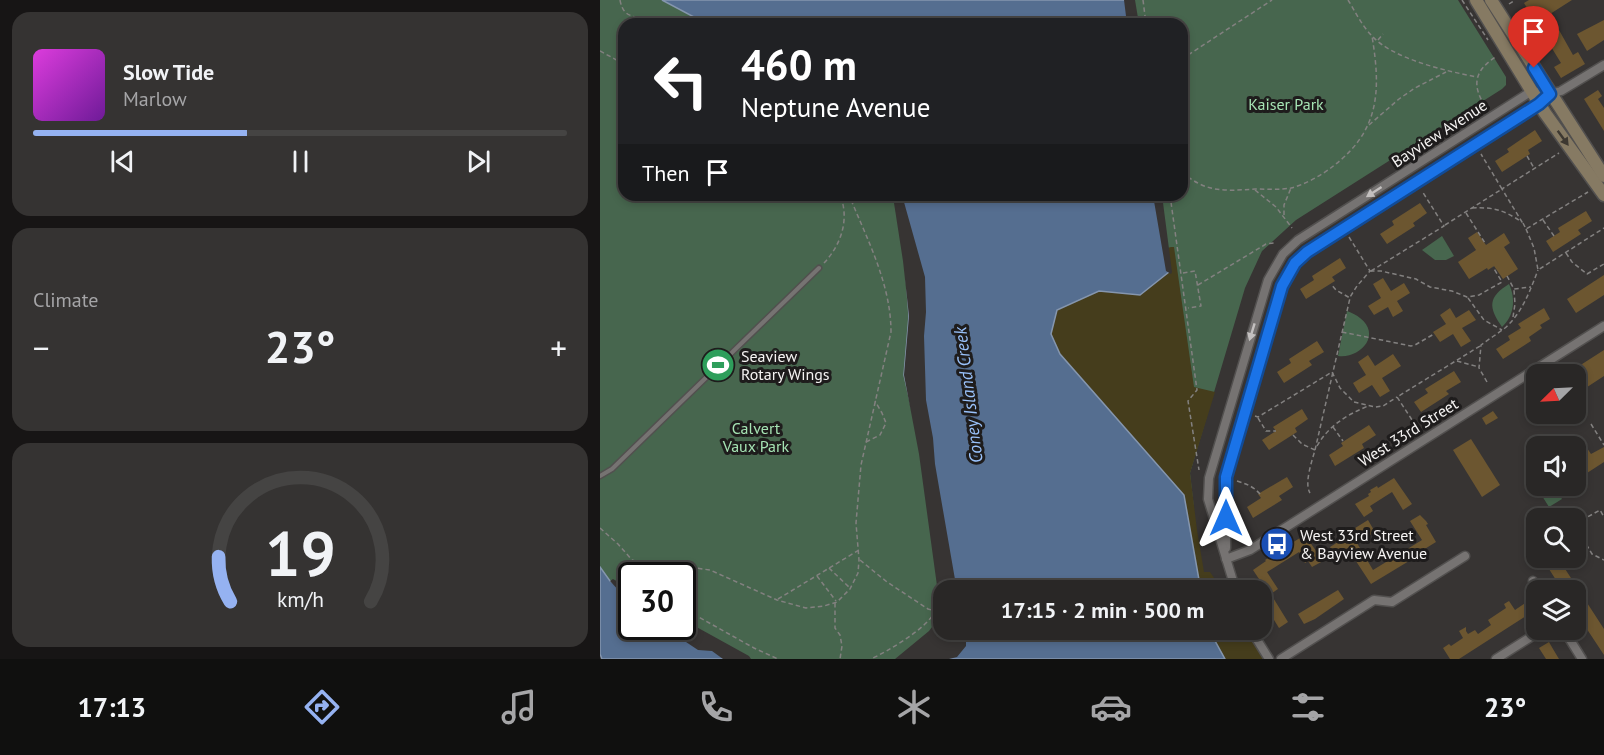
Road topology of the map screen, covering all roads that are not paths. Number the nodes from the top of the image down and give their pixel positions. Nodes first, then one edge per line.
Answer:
1 (1488, 3) edge
2 (1604, 65) edge
3 (1532, 91) junction
4 (1550, 94) junction
5 (1539, 104) junction
6 (1604, 176) edge
7 (1604, 195) edge
8 (819, 268) road end
9 (1604, 326) edge
10 (600, 476) edge
11 (1465, 556) dead end
12 (1226, 559) junction
13 (1233, 580) edge
14 (1257, 640) edge
15 (1526, 640) edge
16 (1570, 640) edge
17 (1269, 659) edge
18 (1281, 659) edge
19 (1496, 659) edge
20 (1582, 659) edge

1 - 3 main road
1 - 4 main road
2 - 4 street, Bayview Avenue
3 - 4 street
3 - 5 main road
3 -> 12 street, Bayview Avenue
4 - 5 street, Bayview Avenue
4 - 6 main road
5 -> 7 main road
5 - 12 street, Bayview Avenue
8 - 10 lane
9 - 12 street, West 33rd Street
11 - 18 street
12 - 13 street, Bayview Avenue
14 - 17 street
15 - 19 street
16 - 20 street

